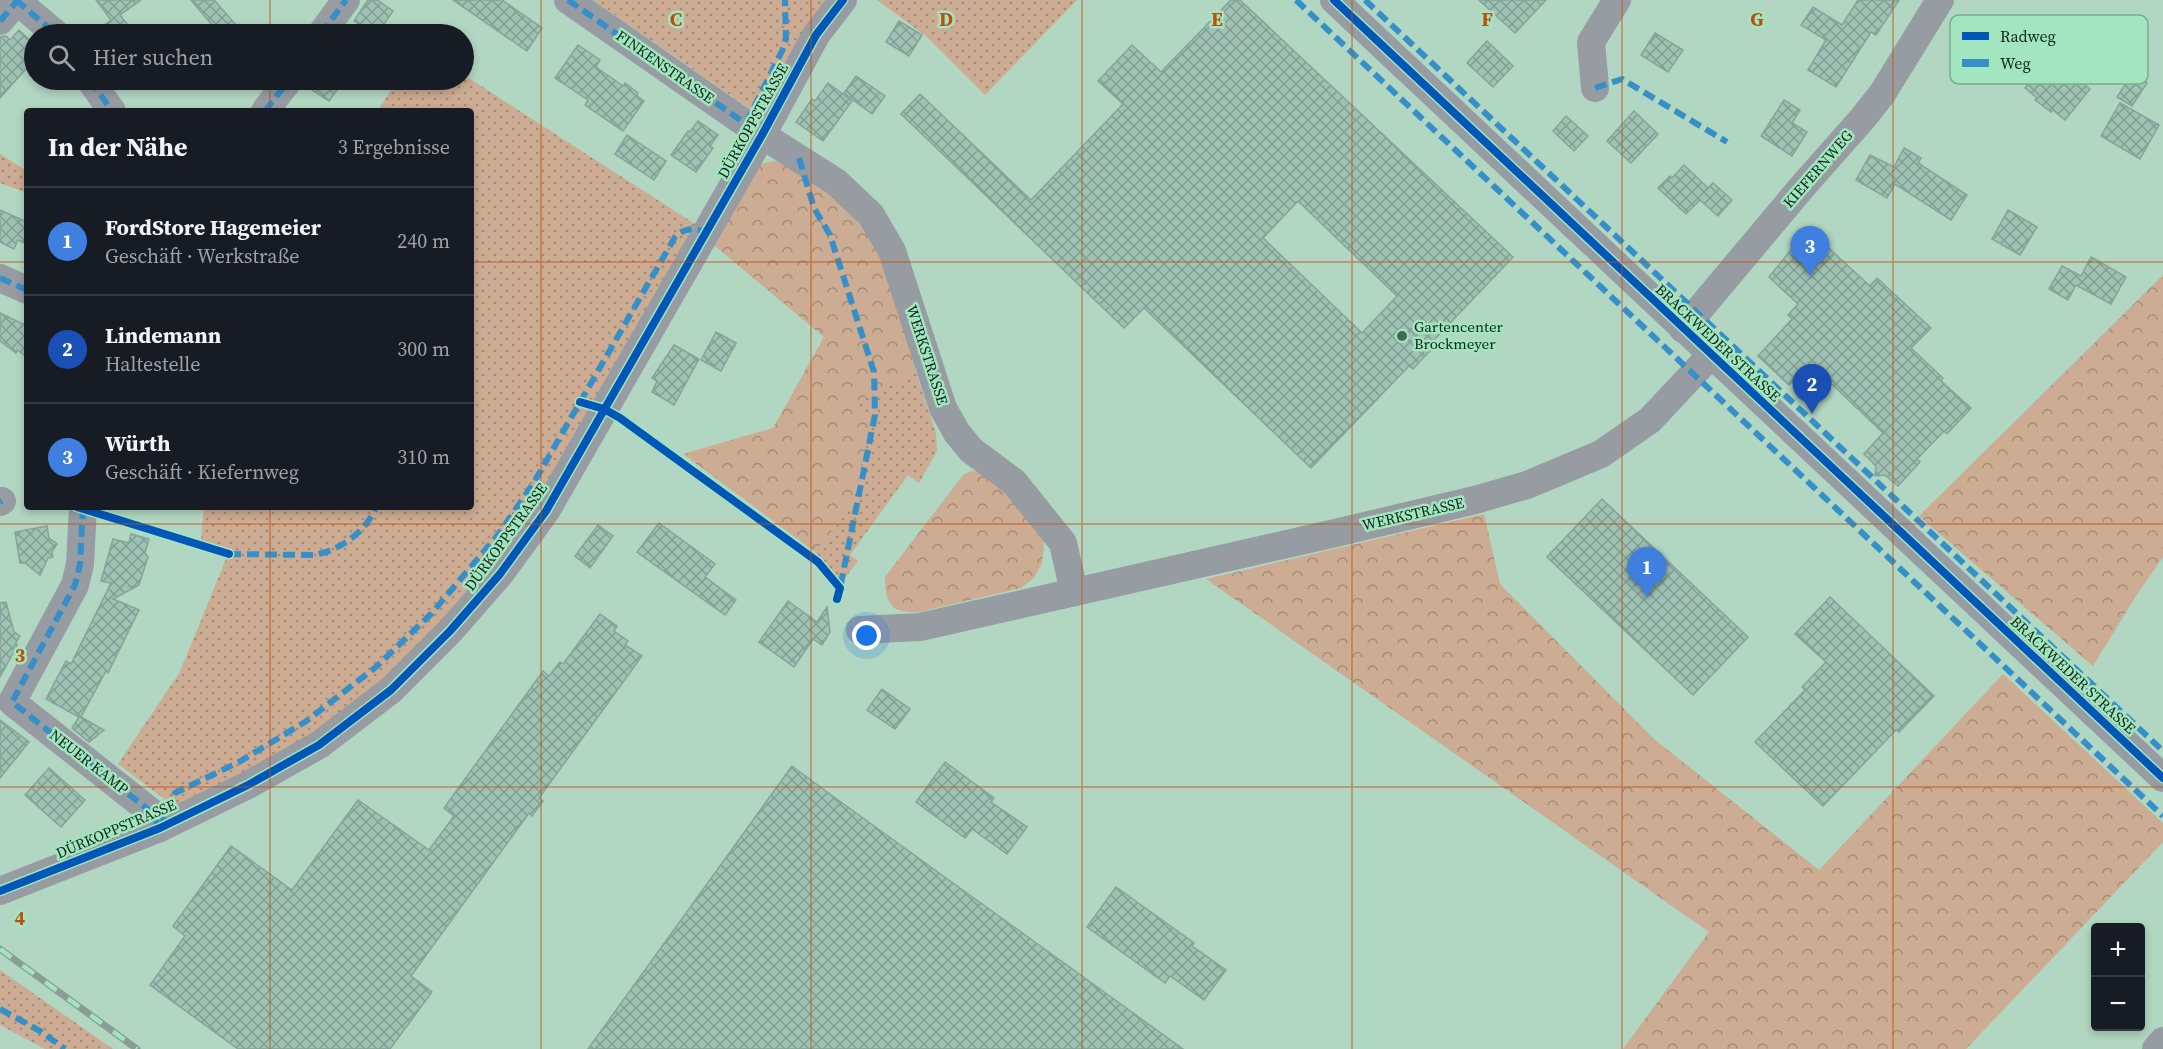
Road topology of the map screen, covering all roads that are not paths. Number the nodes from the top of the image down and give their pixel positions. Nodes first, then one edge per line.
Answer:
1 (346, 0) edge
2 (568, 0) edge
3 (843, 0) edge
4 (1334, 0) edge
5 (1617, 0) edge
6 (1940, 0) edge
7 (11, 7) edge
8 (39, 24) edge
9 (328, 24) edge
10 (1595, 88) dead end
11 (97, 90) edge
12 (281, 90) edge
13 (110, 108) edge
14 (267, 108) edge
15 (762, 135) junction
16 (0, 278) edge
17 (24, 289) edge
18 (1683, 329) junction
19 (1711, 355) junction
20 (83, 510) edge
21 (1074, 592) junction
22 (860, 630) dead end
23 (6, 700) edge
24 (2163, 778) edge
25 (160, 828) junction
26 (0, 891) edge
27 (2163, 1041) edge
28 (2156, 1049) edge

1 - 9 street
2 - 15 street, FINKENSTRASSE
3 - 15 street, DÜRKOPPSTRASSE
4 - 18 street, BRACKWEDER STRASSE
5 - 10 street
6 - 18 street, KIEFERNWEG
7 - 8 street
11 - 13 street
12 - 14 street
15 - 21 street, WERKSTRASSE
15 - 25 street, DÜRKOPPSTRASSE
16 - 17 street
18 - 19 street, BRACKWEDER STRASSE
19 - 21 street, WERKSTRASSE
19 - 24 street, BRACKWEDER STRASSE
20 - 23 street, NEUER KAMP
21 - 22 street, WERKSTRASSE
23 - 25 street, NEUER KAMP
25 - 26 street, DÜRKOPPSTRASSE
27 - 28 street

